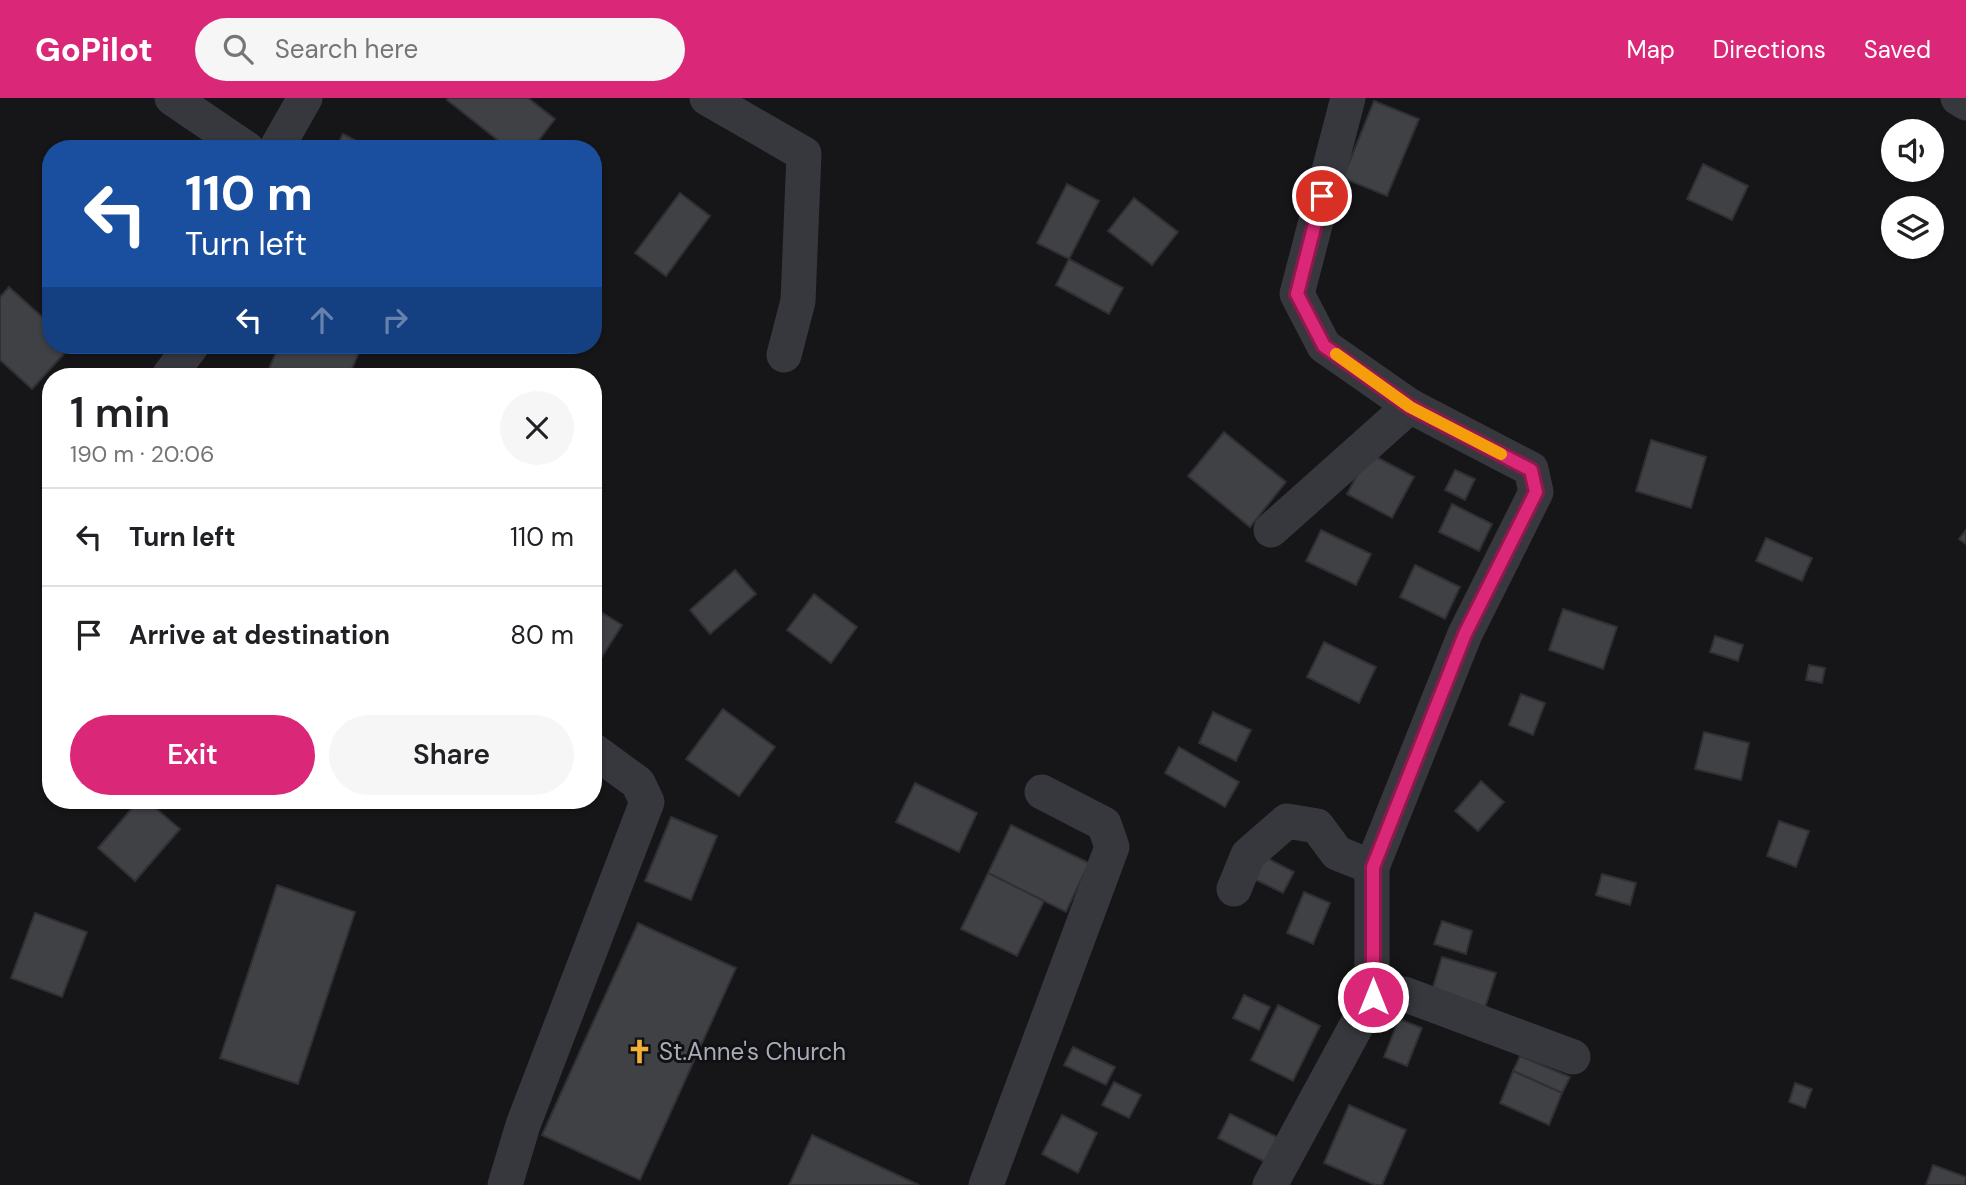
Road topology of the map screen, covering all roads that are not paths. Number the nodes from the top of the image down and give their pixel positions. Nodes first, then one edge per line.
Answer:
1 (172, 98) edge
2 (304, 98) edge
3 (707, 98) edge
4 (1348, 98) edge
5 (1958, 98) edge
6 (1966, 103) edge
7 (234, 140) edge
8 (281, 140) edge
9 (784, 355) dead end
10 (1410, 407) junction
11 (1271, 530) dead end
12 (602, 757) edge
13 (1042, 792) dead end
14 (1373, 867) junction
15 (1234, 889) dead end
16 (1373, 997) junction
17 (1573, 1057) dead end
18 (505, 1185) edge
19 (986, 1185) edge
20 (1270, 1185) edge

1 - 7 street
2 - 8 street
3 - 9 street
4 - 10 street
5 - 6 street
10 - 11 street
10 - 14 street
12 - 18 street
13 - 19 street
14 - 15 street
14 - 16 street
16 - 17 street
16 - 20 street

